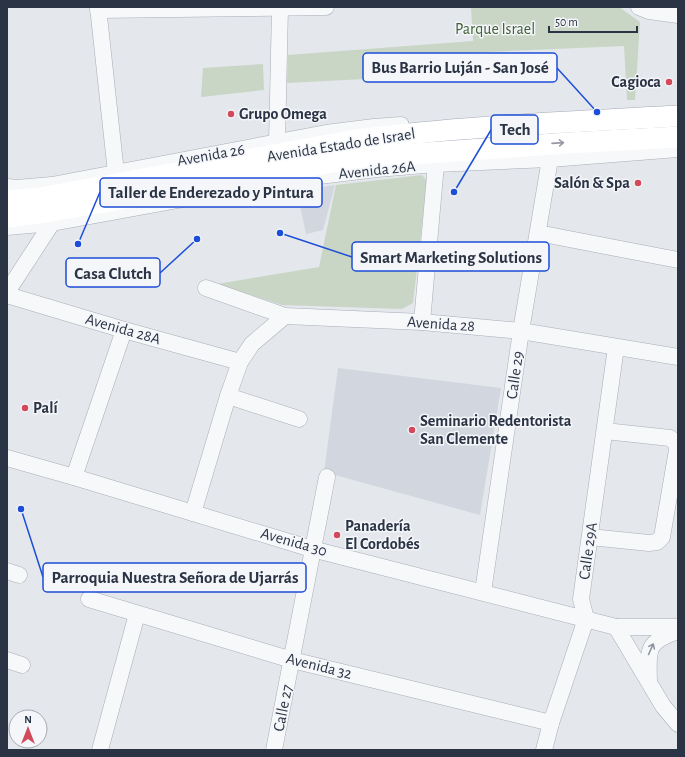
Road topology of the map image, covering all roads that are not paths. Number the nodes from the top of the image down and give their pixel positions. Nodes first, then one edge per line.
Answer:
1 (326, 7) edge
2 (639, 7) edge
3 (98, 8) edge
4 (280, 8) junction
5 (678, 15) edge
6 (678, 107) edge
7 (569, 114) junction
8 (678, 116) edge
9 (484, 120) junction
10 (597, 121) junction
11 (453, 130) junction
12 (678, 137) edge
13 (277, 143) junction
14 (678, 149) edge
15 (550, 159) junction
16 (436, 164) junction
17 (116, 173) junction
18 (7, 187) edge
19 (7, 201) edge
20 (7, 217) edge
21 (52, 223) junction
22 (7, 227) edge
23 (538, 233) junction
24 (678, 260) edge
25 (206, 288) dead end
26 (7, 294) edge
27 (285, 316) junction
28 (422, 322) junction
29 (124, 330) junction
30 (521, 331) junction
31 (616, 346) junction
32 (678, 357) edge
33 (240, 362) junction
34 (228, 396) junction
35 (299, 419) dead end
36 (605, 431) junction
37 (7, 458) edge
38 (74, 477) junction
39 (327, 477) dead end
40 (193, 513) junction
41 (590, 538) junction
42 (312, 548) junction
43 (483, 592) junction
44 (89, 599) dead end
45 (137, 614) junction
46 (586, 619) junction
47 (616, 627) junction
48 (678, 627) edge
49 (678, 631) edge
50 (292, 660) junction
51 (649, 682) junction
52 (551, 723) junction
53 (678, 724) edge
54 (100, 750) edge
55 (274, 750) edge
56 (544, 750) edge

1 - 4 street
2 - 5 street
3 - 4 street
3 - 17 street
4 - 13 street
6 - 7 street, Avenida 26
7 - 9 street, Avenida 26
7 - 10 main road
8 - 10 main road, Avenida Estado de Israel
9 - 11 main road
9 - 13 street, Avenida 26
10 - 11 main road, Avenida Estado de Israel
11 - 19 main road, Avenida Estado de Israel
20 -> 12 main road, Avenida Estado de Israel
13 - 17 street, Avenida 26
14 - 15 street, Avenida 26A
15 - 16 street, Avenida 26A
15 - 23 street, Calle 29
16 - 21 street, Avenida 26A
16 - 28 street
17 - 18 street, Avenida 26
21 - 22 street, Avenida 26A
21 - 26 street
23 - 24 street
23 - 30 street, Calle 29
25 - 27 street, Avenida 28
26 - 29 street, Avenida 28A
27 - 28 street, Avenida 28
27 - 33 street
28 - 30 street, Avenida 28
29 - 33 street, Avenida 28A
29 - 38 street
30 - 31 street, Avenida 28
30 - 43 street, Calle 29
31 - 32 street, Avenida 28
31 - 36 street, Calle 29A
33 - 34 street
34 - 35 street
34 - 40 street
36 - 41 street, Calle 29A
36 - 41 street
37 - 38 street, Avenida 30
38 - 40 street, Avenida 30
39 - 42 street, Calle 27
40 - 42 street, Avenida 30
41 - 46 street, Calle 29A
42 - 43 street, Avenida 30
42 - 50 street, Calle 27
43 - 46 street, Avenida 30
44 - 45 street, Avenida 32
45 - 50 street, Avenida 32
45 - 54 street
46 - 47 street, Avenida 30
46 - 52 street
47 - 48 street, Avenida 30
47 - 51 street
51 -> 49 street
50 - 52 street, Avenida 32
50 - 55 street, Calle 27
51 - 53 street
52 - 56 street

